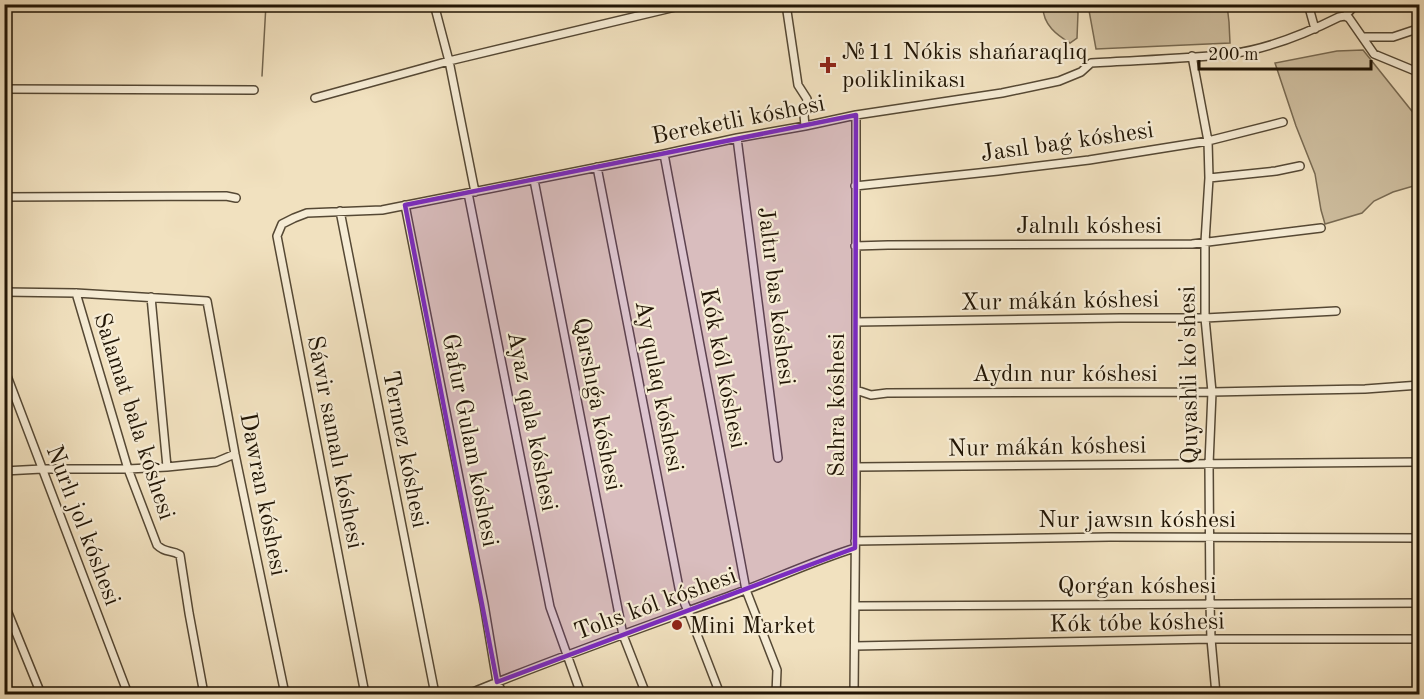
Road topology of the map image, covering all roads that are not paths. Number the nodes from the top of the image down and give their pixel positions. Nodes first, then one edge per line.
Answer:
1 (434, 4) edge
2 (688, 4) edge
3 (748, 4) edge
4 (756, 4) edge
5 (784, 4) edge
6 (1308, 4) edge
7 (1356, 4) edge
8 (1345, 16) junction
9 (1419, 28) edge
10 (1315, 29) junction
11 (1364, 37) junction
12 (1192, 56) junction
13 (449, 61) junction
14 (1419, 73) edge
15 (4, 89) edge
16 (254, 90) dead end
17 (315, 98) dead end
18 (856, 115) junction
19 (1283, 122) dead end
20 (805, 126) junction
21 (736, 138) junction
22 (1208, 141) junction
23 (664, 154) junction
24 (1300, 166) dead end
25 (597, 167) junction
26 (1209, 178) junction
27 (534, 180) junction
28 (855, 186) junction
29 (471, 192) junction
30 (4, 197) edge
31 (236, 198) dead end
32 (405, 205) junction
33 (340, 211) junction
34 (308, 213) joint
35 (1321, 228) dead end
36 (1205, 242) junction
37 (855, 246) junction
38 (4, 292) edge
39 (76, 293) junction
40 (151, 297) junction
41 (1336, 312) dead end
42 (1205, 318) junction
43 (856, 322) junction
44 (4, 368) edge
45 (1419, 385) edge
46 (856, 390) junction
47 (1212, 392) junction
48 (235, 454) junction
49 (778, 458) dead end
50 (1419, 462) edge
51 (1209, 464) junction
52 (167, 467) junction
53 (856, 467) junction
54 (42, 469) junction
55 (128, 469) junction
56 (4, 471) edge
57 (1210, 538) junction
58 (1419, 538) edge
59 (855, 545) junction
60 (746, 590) junction
61 (4, 603) edge
62 (1419, 603) edge
63 (1210, 604) junction
64 (855, 606) junction
65 (688, 611) junction
66 (623, 635) junction
67 (1211, 639) junction
68 (1419, 639) edge
69 (855, 646) junction
70 (566, 656) junction
71 (497, 682) junction
72 (41, 694) edge
73 (128, 694) edge
74 (204, 694) edge
75 (285, 694) edge
76 (364, 694) edge
77 (435, 694) edge
78 (468, 694) edge
79 (503, 694) edge
80 (581, 694) edge
81 (646, 694) edge
82 (720, 694) edge
83 (776, 694) edge
84 (854, 694) edge
85 (1216, 694) edge

1 - 13 street, Ayaz qala kóshesi
2 - 13 street
3 - 4 street
5 - 20 street
6 - 10 street
7 - 8 street
8 - 10 street, Bereketli kóshesi
8 - 11 street
9 - 11 street
10 - 12 street, Bereketli kóshesi
11 - 14 street
12 - 18 street, Bereketli kóshesi
12 - 22 street, Quyashli ko'shesi
13 - 17 street
13 - 29 street, Ayaz qala kóshesi
15 - 16 street
18 - 20 street, Bereketli kóshesi
18 - 28 street, Sahra kóshesi
19 - 22 street, Jasıl baǵ kóshesi
20 - 21 street, Bereketli kóshesi
21 - 23 street, Bereketli kóshesi
21 - 49 street, Jaltır bas kóshesi
22 - 26 street, Quyashli ko'shesi
22 - 28 street, Jasıl baǵ kóshesi
23 - 25 street, Bereketli kóshesi
23 - 60 street, Kók kól kóshesi
24 - 26 street
25 - 27 street, Bereketli kóshesi
25 - 65 street, Ay qulaq kóshesi
26 - 36 street, Quyashli ko'shesi
27 - 29 street, Bereketli kóshesi
27 - 66 street, Qarshıǵa kóshesi
28 - 37 street, Sahra kóshesi
29 - 32 street, Bereketli kóshesi
29 - 70 street, Ayaz qala kóshesi
30 - 31 street
32 - 33 street, Bereketli kóshesi
32 - 71 street, Gafur Gulam kóshesi
33 - 34 street, Bereketli kóshesi
33 - 77 street, Termez kóshesi
34 - 76 street, Sáwir samalı kóshesi
35 - 36 street, Jalnılı kóshesi
36 - 37 street, Jalnılı kóshesi
36 - 42 street, Quyashli ko'shesi
37 - 43 street, Sahra kóshesi
38 - 39 street
39 - 40 street
39 - 55 street, Salamat bala kóshesi
40 - 48 street, Dawran kóshesi
40 - 52 street
41 - 42 street, Xur mákán kóshesi
42 - 43 street, Xur mákán kóshesi
42 - 47 street, Quyashli ko'shesi
43 - 46 street, Sahra kóshesi
44 - 54 street, Nurlı jol kóshesi
45 - 47 street, Aydın nur kóshesi
46 - 47 street, Aydın nur kóshesi
46 - 53 street, Sahra kóshesi
47 - 51 street, Quyashli ko'shesi
48 - 52 street
48 - 75 street, Dawran kóshesi
50 - 51 street, Nur mákán kóshesi
51 - 53 street, Nur mákán kóshesi
51 - 57 street, Quyashli ko'shesi
52 - 55 street
53 - 59 street, Sahra kóshesi
54 - 55 street
54 - 56 street
54 - 73 street, Nurlı jol kóshesi
55 - 74 street, Salamat bala kóshesi
57 - 58 street, Nur jawsın kóshesi
57 - 59 street, Nur jawsın kóshesi
57 - 63 street, Quyashli ko'shesi
59 - 60 street, Tolıs kól kóshesi
59 - 64 street, Sahra kóshesi
60 - 65 street, Tolıs kól kóshesi
60 - 83 street, Kók kól kóshesi
61 - 72 street
62 - 63 street, Qorǵan kóshesi
63 - 64 street, Qorǵan kóshesi
63 - 67 street, Quyashli ko'shesi
64 - 69 street, Sahra kóshesi
65 - 66 street, Tolıs kól kóshesi
65 - 82 street, Ay qulaq kóshesi
66 - 70 street, Tolıs kól kóshesi
66 - 81 street, Qarshıǵa kóshesi
67 - 68 street, Kók tóbe kóshesi
67 - 69 street, Kók tóbe kóshesi
67 - 85 street, Quyashli ko'shesi
69 - 84 street, Sahra kóshesi
70 - 71 street, Tolıs kól kóshesi
70 - 80 street, Ayaz qala kóshesi
71 - 78 street, Tolıs kól kóshesi
71 - 79 street, Gafur Gulam kóshesi

